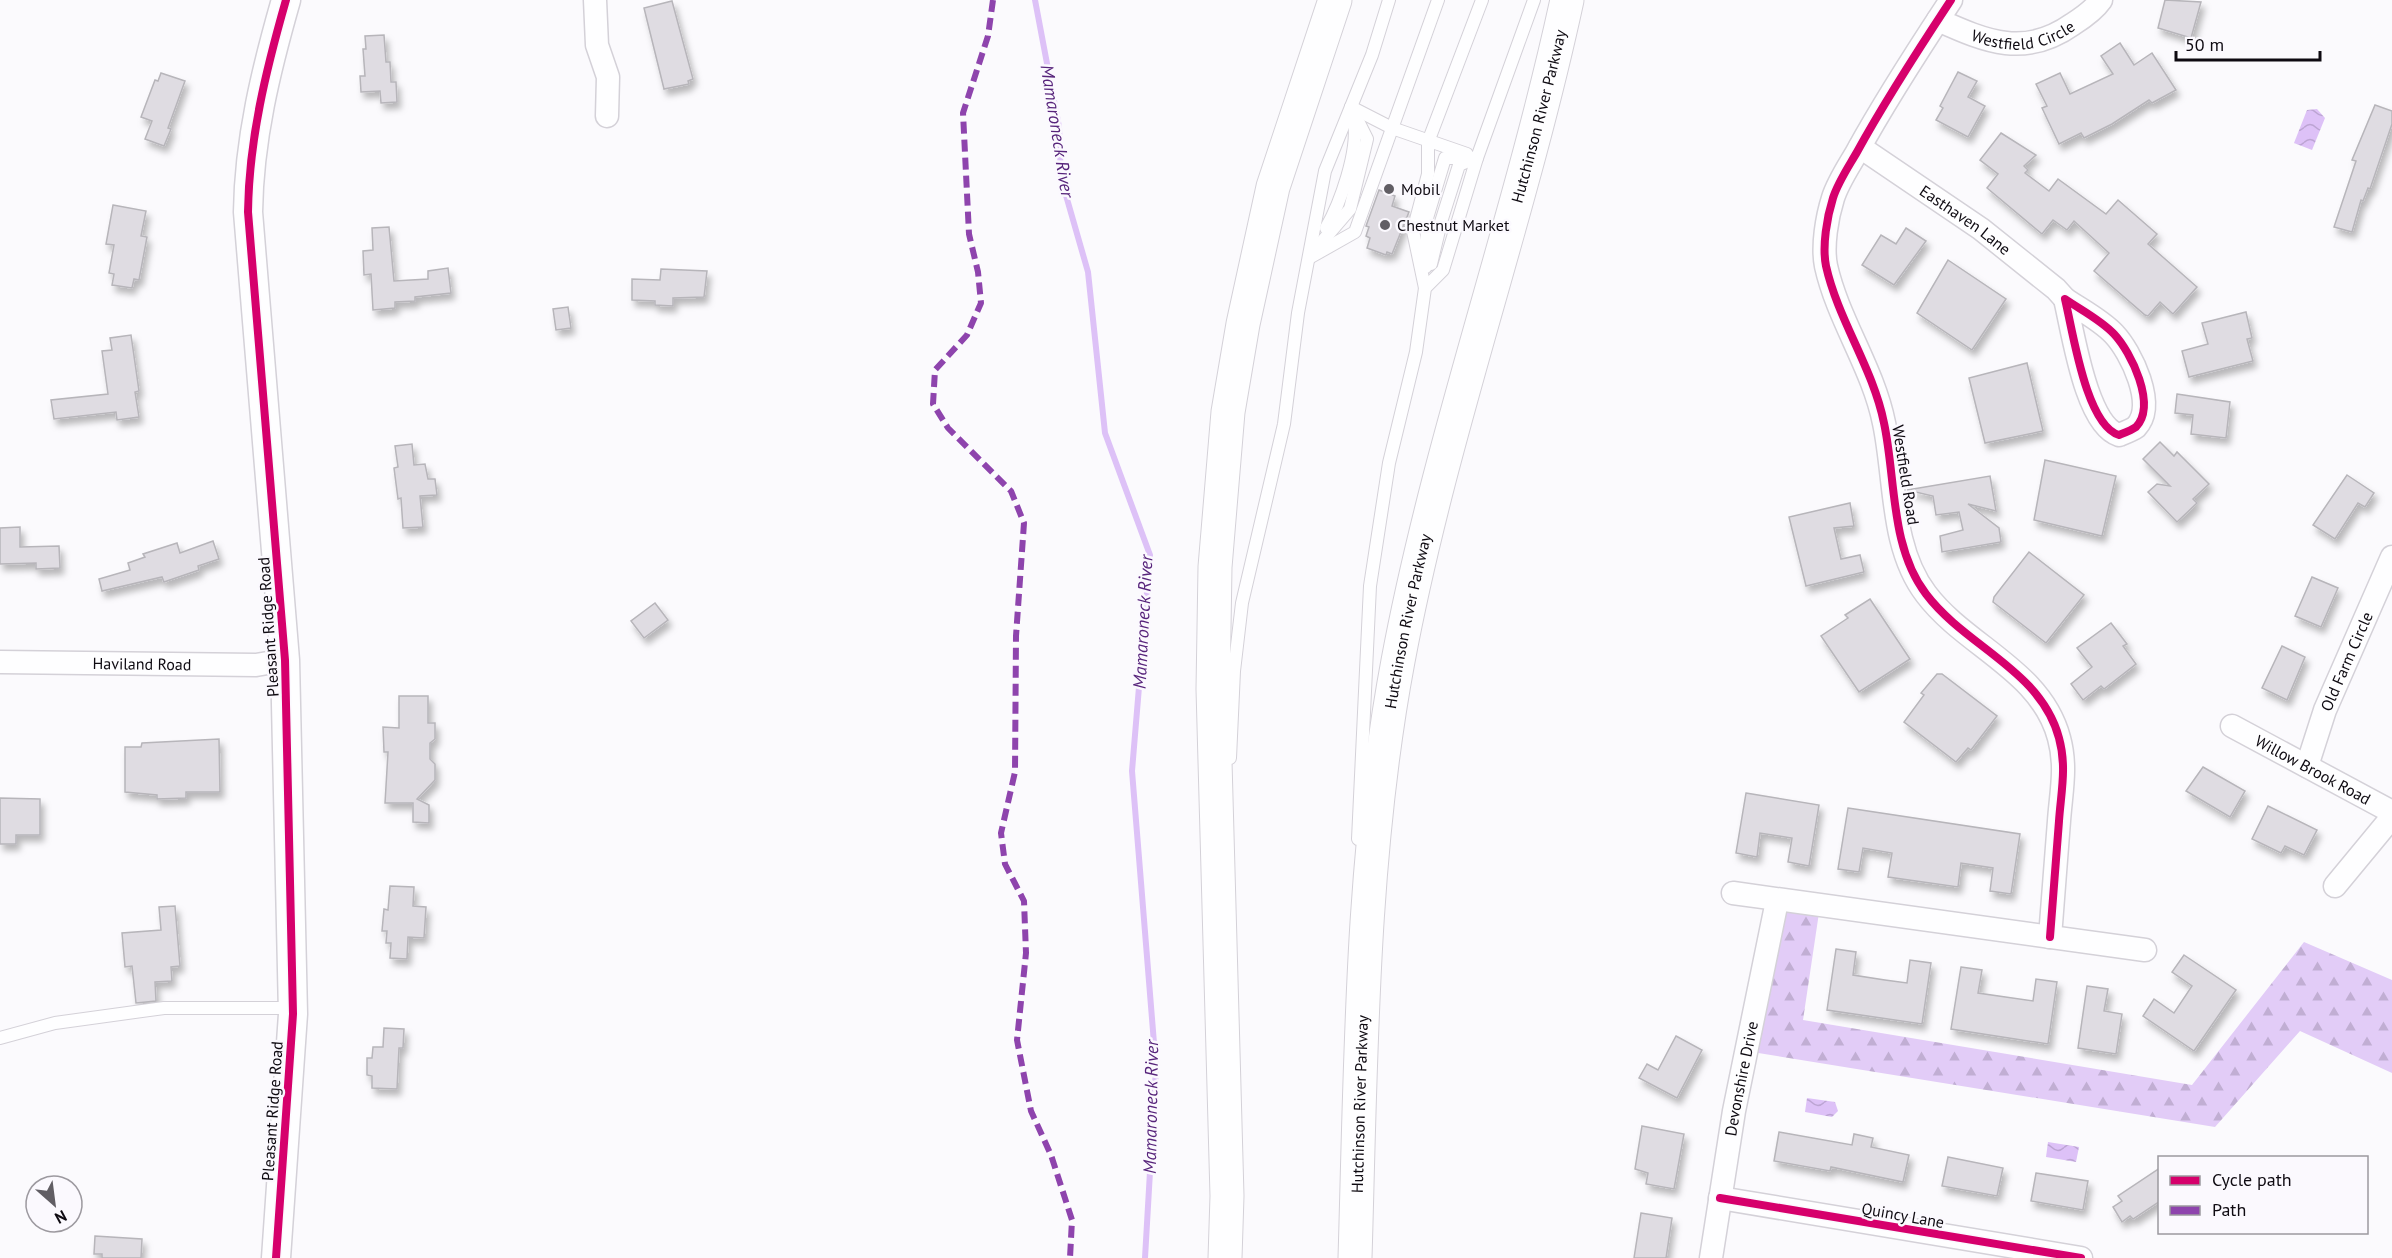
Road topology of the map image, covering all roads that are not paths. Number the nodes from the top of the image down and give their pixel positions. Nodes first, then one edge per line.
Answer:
1 (286, 0) edge
2 (595, 0) edge
3 (1335, 0) edge
4 (1389, 0) edge
5 (1438, 0) edge
6 (1482, 0) edge
7 (1534, 0) edge
8 (1567, 0) edge
9 (1951, 0) edge
10 (2102, 0) edge
11 (1938, 20) junction
12 (1351, 107) junction
13 (607, 116) dead end
14 (1392, 128) junction
15 (1428, 142) junction
16 (1860, 147) junction
17 (1477, 158) junction
18 (1309, 258) junction
19 (1425, 288) junction
20 (2065, 299) junction
21 (2392, 556) edge
22 (285, 660) junction
23 (0, 662) edge
24 (2232, 726) dead end
25 (2307, 766) junction
26 (2392, 814) edge
27 (2336, 886) dead end
28 (1218, 890) junction
29 (1733, 893) dead end
30 (1777, 901) junction
31 (2050, 937) junction
32 (2145, 950) dead end
33 (292, 1008) junction
34 (1361, 1026) junction
35 (0, 1038) edge
36 (1720, 1198) junction
37 (276, 1258) edge
38 (1225, 1258) edge
39 (1355, 1258) edge
40 (1711, 1258) edge
41 (2081, 1258) edge

1 - 22 street, Pleasant Ridge Road
2 - 13 street
3 - 28 highway
4 - 12 lane
5 - 14 lane
6 - 15 lane
7 - 17 lane
8 - 34 highway, Hutchinson River Parkway
9 - 11 street, Westfield Road
10 - 11 street, Westfield Circle
11 - 16 street, Westfield Road
12 - 14 lane
12 - 18 lane
12 - 18 lane
14 - 15 lane
14 - 18 lane
15 - 17 lane
15 - 19 lane
16 - 20 street, Easthaven Lane
16 - 31 street, Westfield Road
17 - 19 lane
17 - 19 lane
18 - 28 lane
19 - 34 lane
20 - 20 street, Easthaven Lane
21 - 25 street, Old Farm Circle
22 - 23 street, Haviland Road
22 - 33 street, Pleasant Ridge Road
24 - 25 street, Willow Brook Road
25 - 26 street, Willow Brook Road
26 - 27 street
28 - 38 highway
29 - 30 street
30 - 31 street
30 - 36 street, Devonshire Drive
31 - 32 street
33 - 35 lane
33 - 37 street, Pleasant Ridge Road
34 - 39 highway, Hutchinson River Parkway
36 - 40 street, Devonshire Drive
36 - 41 street, Quincy Lane

